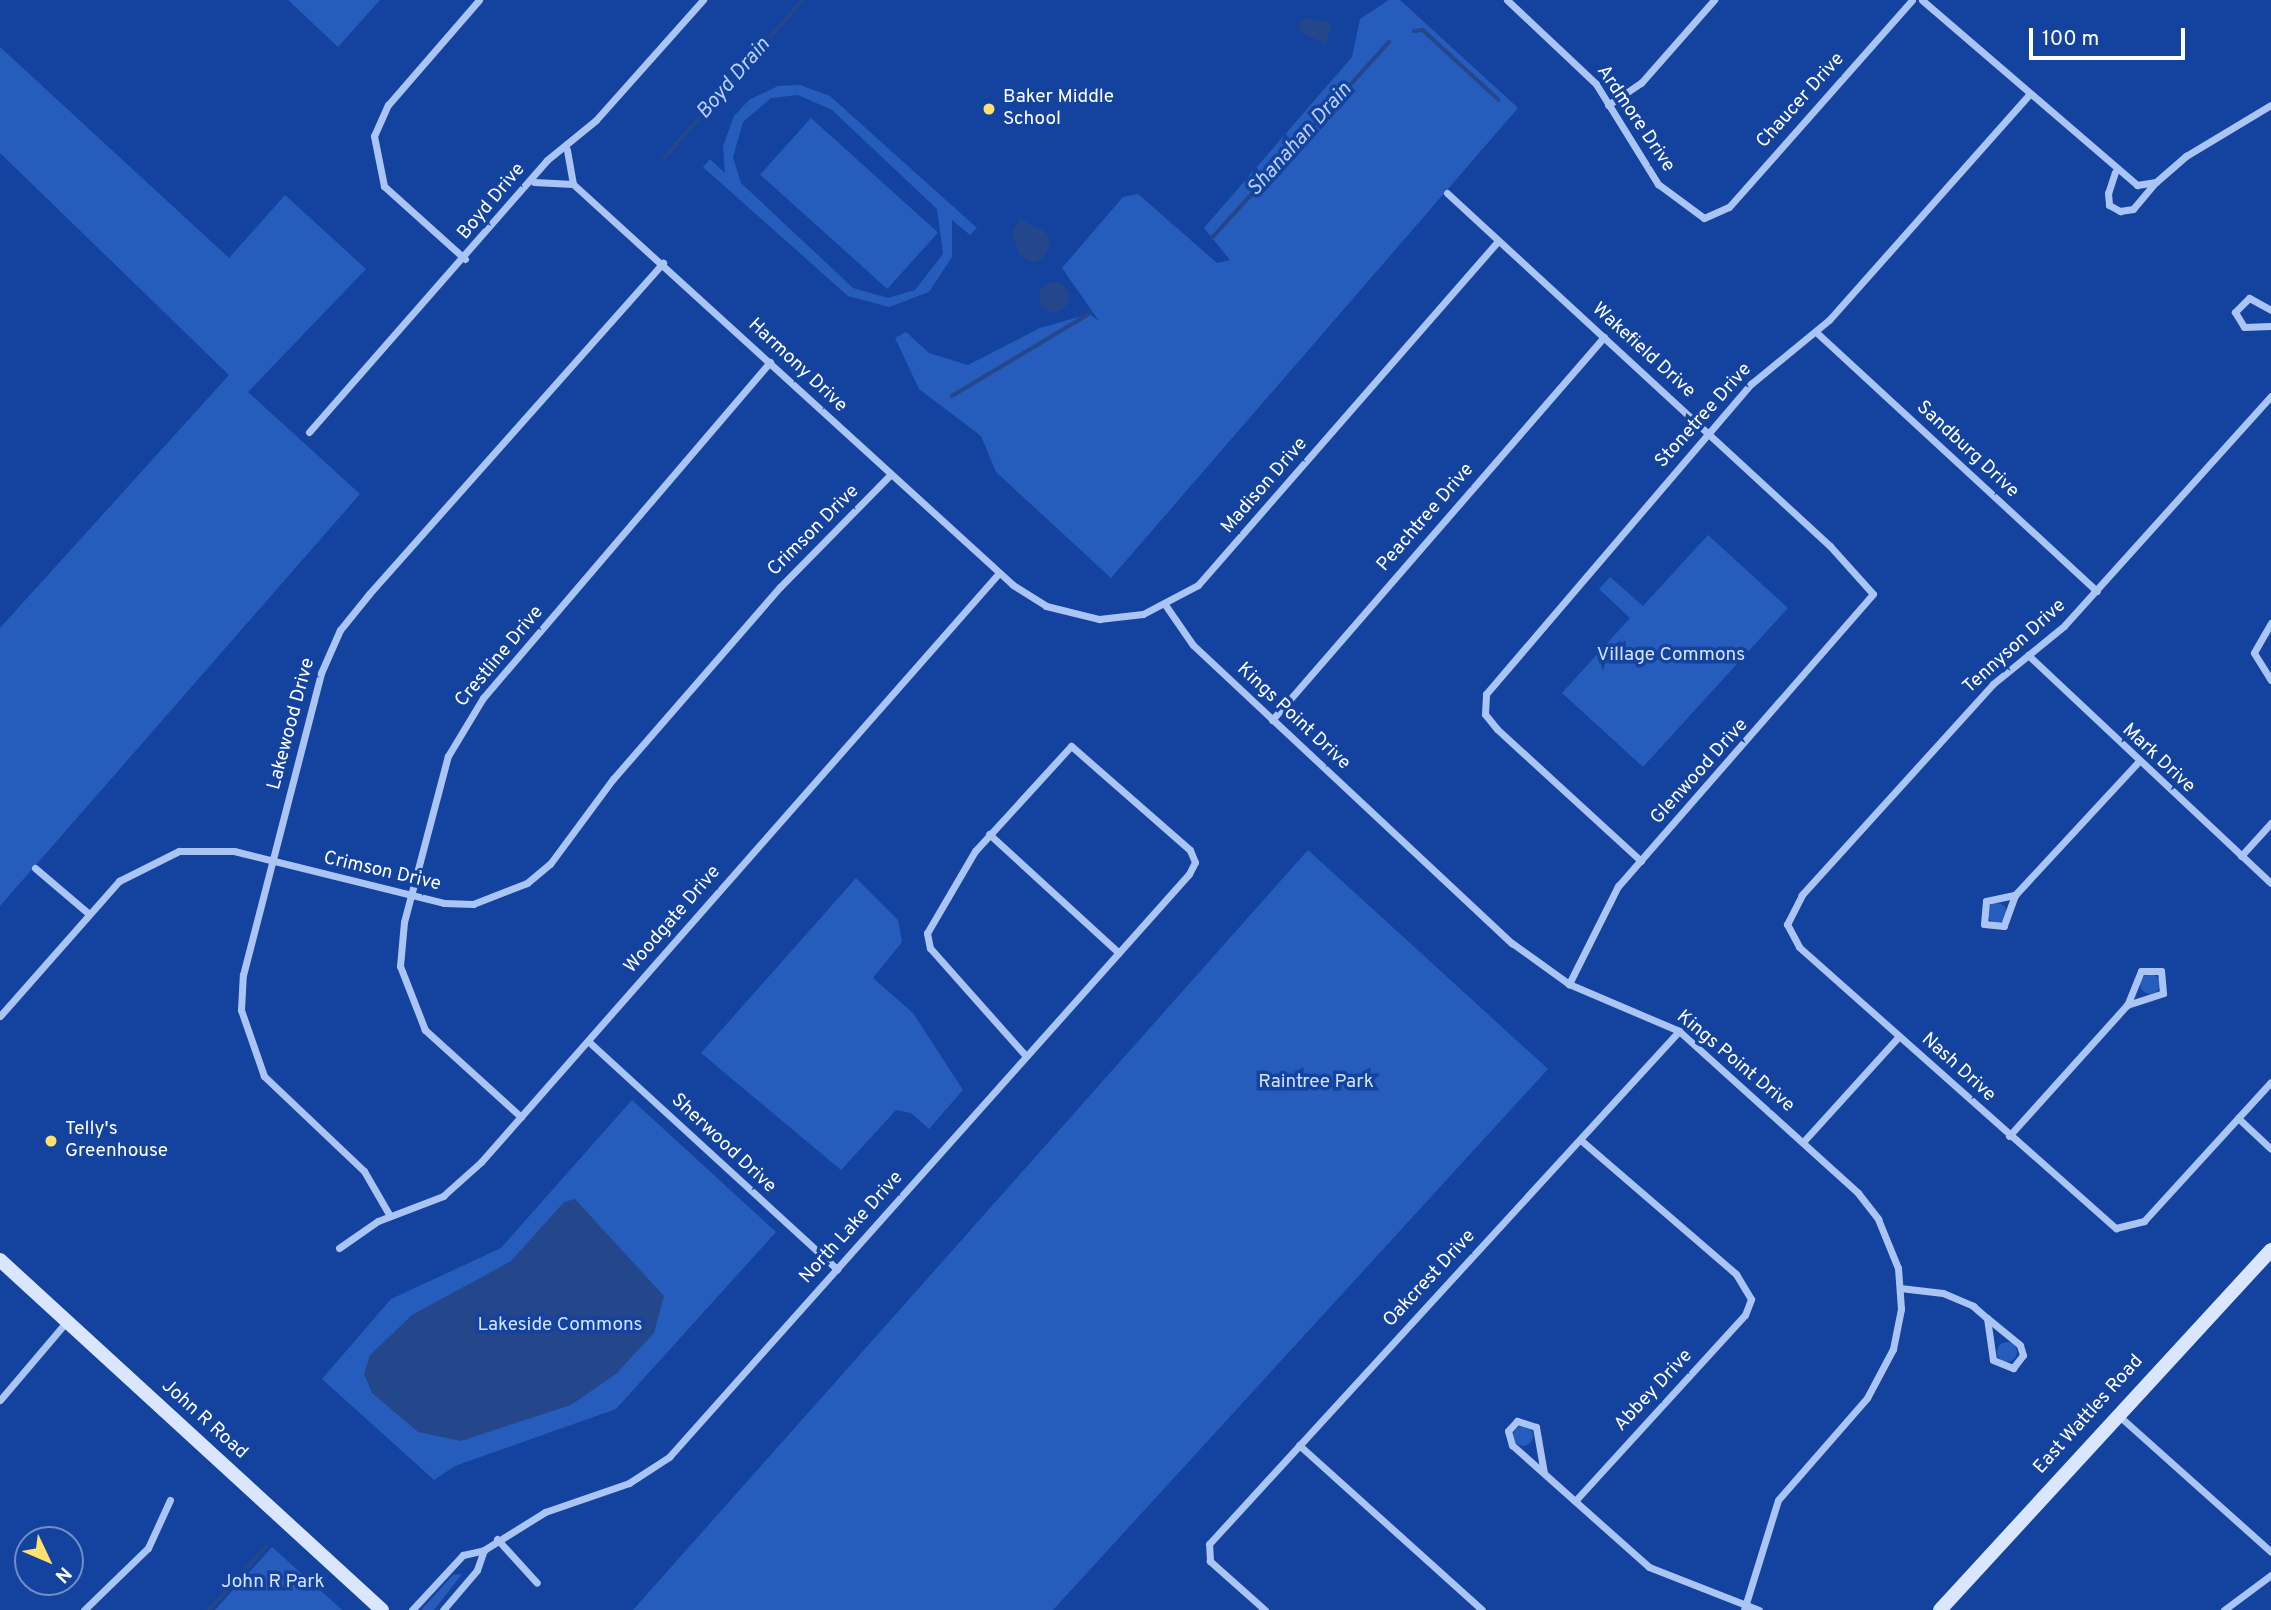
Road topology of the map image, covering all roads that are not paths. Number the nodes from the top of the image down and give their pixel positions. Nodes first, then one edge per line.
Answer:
1 (479, 0) edge
2 (703, 0) edge
3 (1507, 0) edge
4 (1714, 0) edge
5 (1912, 0) edge
6 (1922, 0) edge
7 (2029, 94) junction
8 (1608, 105) junction
9 (2271, 105) edge
10 (567, 150) junction
11 (2115, 172) junction
12 (534, 181) junction
13 (2157, 182) junction
14 (573, 184) junction
15 (1447, 193) dead end
16 (1710, 218) joint
17 (1498, 241) junction
18 (465, 259) junction
19 (663, 263) junction
20 (2271, 310) edge
21 (2271, 326) edge
22 (1816, 332) junction
23 (1604, 337) junction
24 (770, 362) junction
25 (2271, 396) edge
26 (309, 432) dead end
27 (1709, 433) junction
28 (891, 474) junction
29 (999, 573) junction
30 (2097, 591) junction
31 (1873, 594) joint
32 (1166, 606) junction
33 (2271, 624) edge
34 (2028, 655) junction
35 (2271, 680) edge
36 (1272, 720) junction
37 (2138, 762) junction
38 (2271, 823) edge
39 (989, 834) junction
40 (2241, 856) junction
41 (273, 860) junction
42 (1641, 860) junction
43 (35, 868) dead end
44 (2271, 883) edge
45 (2015, 895) junction
46 (410, 897) junction
47 (89, 914) junction
48 (1787, 924) joint
49 (1119, 953) junction
50 (1569, 984) junction
51 (2127, 1005) junction
52 (0, 1016) edge
53 (1679, 1031) junction
54 (1899, 1036) junction
55 (587, 1041) junction
56 (1026, 1056) junction
57 (2271, 1082) edge
58 (521, 1117) junction
59 (2238, 1118) junction
60 (2009, 1136) junction
61 (1581, 1140) junction
62 (1803, 1142) junction
63 (2271, 1149) edge
64 (390, 1216) junction
65 (339, 1248) dead end
66 (2271, 1250) edge
67 (0, 1260) edge
68 (836, 1269) junction
69 (1900, 1288) junction
70 (1987, 1318) junction
71 (67, 1321) junction
72 (0, 1400) edge
73 (2116, 1413) junction
74 (1299, 1445) junction
75 (1544, 1473) junction
76 (170, 1500) dead end
77 (1575, 1501) junction
78 (497, 1539) junction
79 (484, 1550) junction
80 (2271, 1552) edge
81 (2271, 1575) edge
82 (537, 1583) dead end
83 (1745, 1607) edge
84 (84, 1610) edge
85 (382, 1610) edge
86 (412, 1610) edge
87 (443, 1610) edge
88 (1265, 1610) edge
89 (1482, 1610) edge
90 (1759, 1610) edge
91 (1940, 1610) edge
92 (2224, 1610) edge

1 - 18 street
2 - 10 street, Boyd Drive
3 - 8 street, Ardmore Drive
4 - 8 street
5 - 16 street, Chaucer Drive
6 - 7 street
7 - 11 street
7 - 22 street, Stonetree Drive
8 - 16 street, Ardmore Drive
9 - 13 street
10 - 12 street, Boyd Drive
10 - 14 street
11 - 13 street
11 - 13 street
12 - 14 street
12 - 18 street, Boyd Drive
14 - 19 street, Harmony Drive
15 - 17 street, Wakefield Drive
17 - 23 street, Wakefield Drive
17 - 32 street, Madison Drive
18 - 26 street, Boyd Drive
19 - 24 street, Harmony Drive
19 - 41 street, Lakewood Drive
20 - 21 street
22 - 27 street, Stonetree Drive
22 - 30 street, Sandburg Drive
23 - 27 street, Wakefield Drive
23 - 36 street, Peachtree Drive
24 - 28 street, Harmony Drive
24 - 46 street, Crestline Drive
25 - 30 street, Tennyson Drive
27 - 31 street, Wakefield Drive
27 - 42 street, Stonetree Drive
28 - 29 street, Harmony Drive
28 - 46 street, Crimson Drive
29 - 32 street, Madison Drive
29 - 55 street, Woodgate Drive
30 - 34 street, Tennyson Drive
31 - 42 street, Glenwood Drive
32 - 36 street, Kings Point Drive
33 - 35 street
34 - 37 street, Mark Drive
34 - 48 street, Tennyson Drive
36 - 50 street, Kings Point Drive
37 - 40 street, Mark Drive
37 - 45 street
38 - 40 street
39 - 49 street
39 - 49 street, North Lake Drive
39 - 56 street
40 - 44 street, Mark Drive
41 - 46 street, Crimson Drive
41 - 47 street, Crimson Drive
41 - 64 street, Lakewood Drive
42 - 50 street, Glenwood Drive
43 - 47 street
45 - 45 street
46 - 58 street, Crestline Drive
47 - 52 street, Crimson Drive
48 - 54 street, Nash Drive
49 - 56 street, North Lake Drive
50 - 53 street, Kings Point Drive
51 - 51 street
51 - 60 street
53 - 61 street, Oakcrest Drive
53 - 62 street, Kings Point Drive
54 - 60 street, Nash Drive
54 - 62 street
55 - 58 street, Woodgate Drive
55 - 68 street, Sherwood Drive
56 - 68 street, North Lake Drive
57 - 59 street
58 - 64 street, Woodgate Drive
59 - 60 street, Nash Drive
59 - 63 street
61 - 74 street, Oakcrest Drive
61 - 77 street, Abbey Drive
62 - 69 street, Kings Point Drive
64 - 65 street, Woodgate Drive
66 - 73 main road, East Wattles Road
67 - 71 main road, John R Road
68 - 78 street, North Lake Drive
69 - 70 street
69 - 83 street, Kings Point Drive
70 - 70 street
71 - 72 street
71 - 85 main road, John R Road
73 - 80 street
73 - 91 main road, East Wattles Road
74 - 88 street, Oakcrest Drive
74 - 89 street
75 - 75 street
75 - 77 street
76 - 84 street
77 - 83 street
78 - 79 street, North Lake Drive
78 - 82 street
79 - 86 street, North Lake Drive
79 - 87 street, North Lake Drive
81 - 92 street
83 - 90 street

